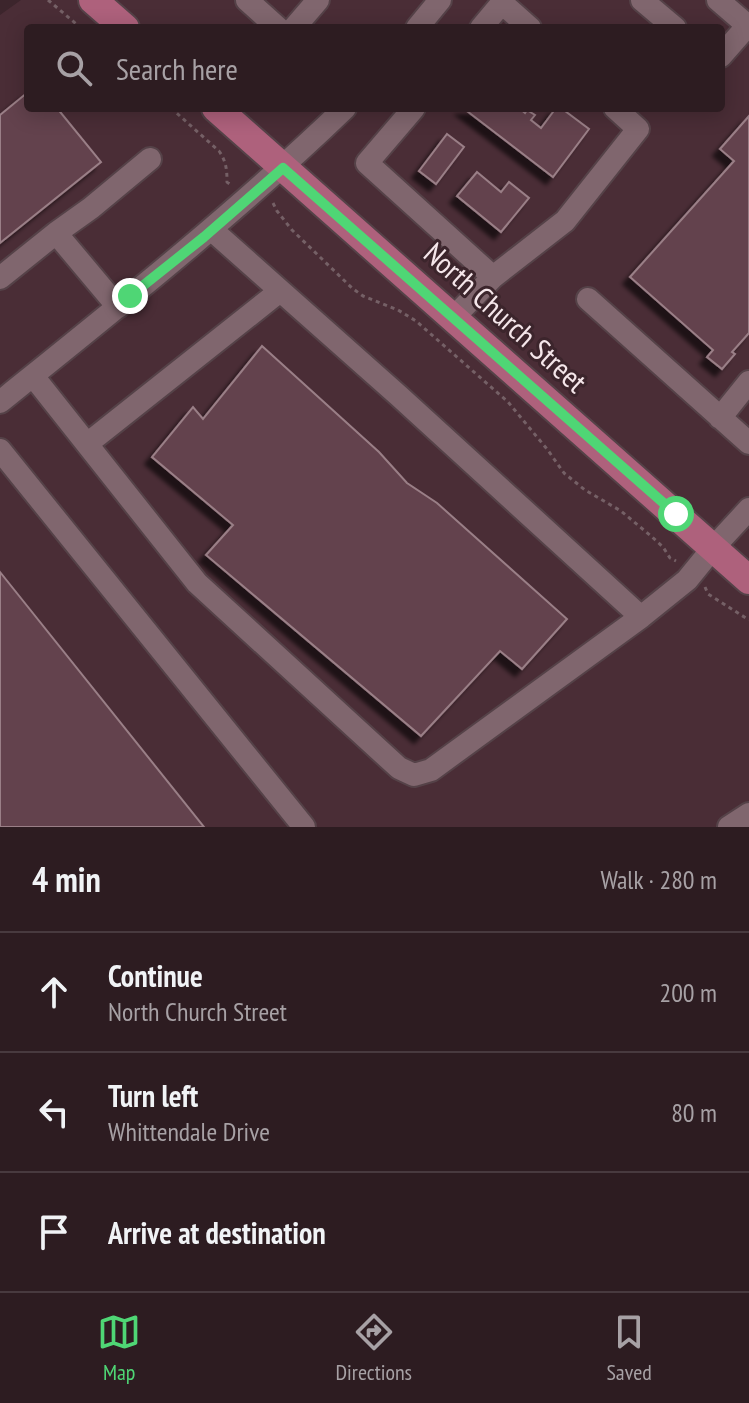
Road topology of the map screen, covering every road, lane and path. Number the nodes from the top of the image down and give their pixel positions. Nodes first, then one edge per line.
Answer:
1 (48, 0) edge
2 (93, 0) edge
3 (247, 0) edge
4 (318, 0) edge
5 (440, 0) edge
6 (642, 0) edge
7 (718, 0) edge
8 (501, 1) edge
9 (76, 24) edge
10 (120, 24) edge
11 (274, 24) edge
12 (297, 24) edge
13 (420, 24) edge
14 (484, 24) edge
15 (526, 24) edge
16 (670, 24) edge
17 (748, 25) edge
18 (725, 51) edge
19 (175, 112) edge
20 (220, 112) edge
21 (341, 112) edge
22 (411, 112) edge
23 (619, 112) edge
24 (150, 159) dead end
25 (283, 168) junction
26 (231, 185) dead end
27 (273, 203) dead end
28 (212, 230) junction
29 (56, 233) junction
30 (493, 277) junction
31 (0, 278) edge
32 (280, 291) junction
33 (588, 299) dead end
34 (118, 307) junction
35 (454, 317) junction
36 (33, 376) junction
37 (749, 382) edge
38 (0, 402) edge
39 (720, 418) junction
40 (748, 439) edge
41 (87, 444) junction
42 (0, 450) edge
43 (749, 509) edge
44 (713, 548) junction
45 (679, 563) dead end
46 (749, 580) edge
47 (705, 587) dead end
48 (641, 617) junction
49 (749, 620) edge
50 (749, 814) edge
51 (304, 827) edge
52 (729, 827) edge

1 - 9 path
2 - 10 main road
3 - 11 street
4 - 12 street
5 - 13 street
6 - 16 street
7 - 17 street
8 - 14 street
8 - 15 street
17 - 18 street
19 - 26 path
20 - 25 main road, North Church Street
21 - 25 street
22 - 30 street
23 - 30 street
24 - 29 street
25 - 28 street
25 - 35 main road, North Church Street
27 - 45 path
28 - 32 street
28 - 34 street
29 - 31 street
29 - 34 street
30 - 35 street
32 - 41 street
32 - 48 street
33 - 39 street
34 - 36 street
35 - 44 main road, North Church Street
36 - 38 street
36 - 41 street
37 - 39 street
39 - 40 street
41 - 48 street
42 - 51 street
43 - 44 street
44 - 46 main road, North Church Street
44 - 48 street
47 - 49 path
50 - 52 street

